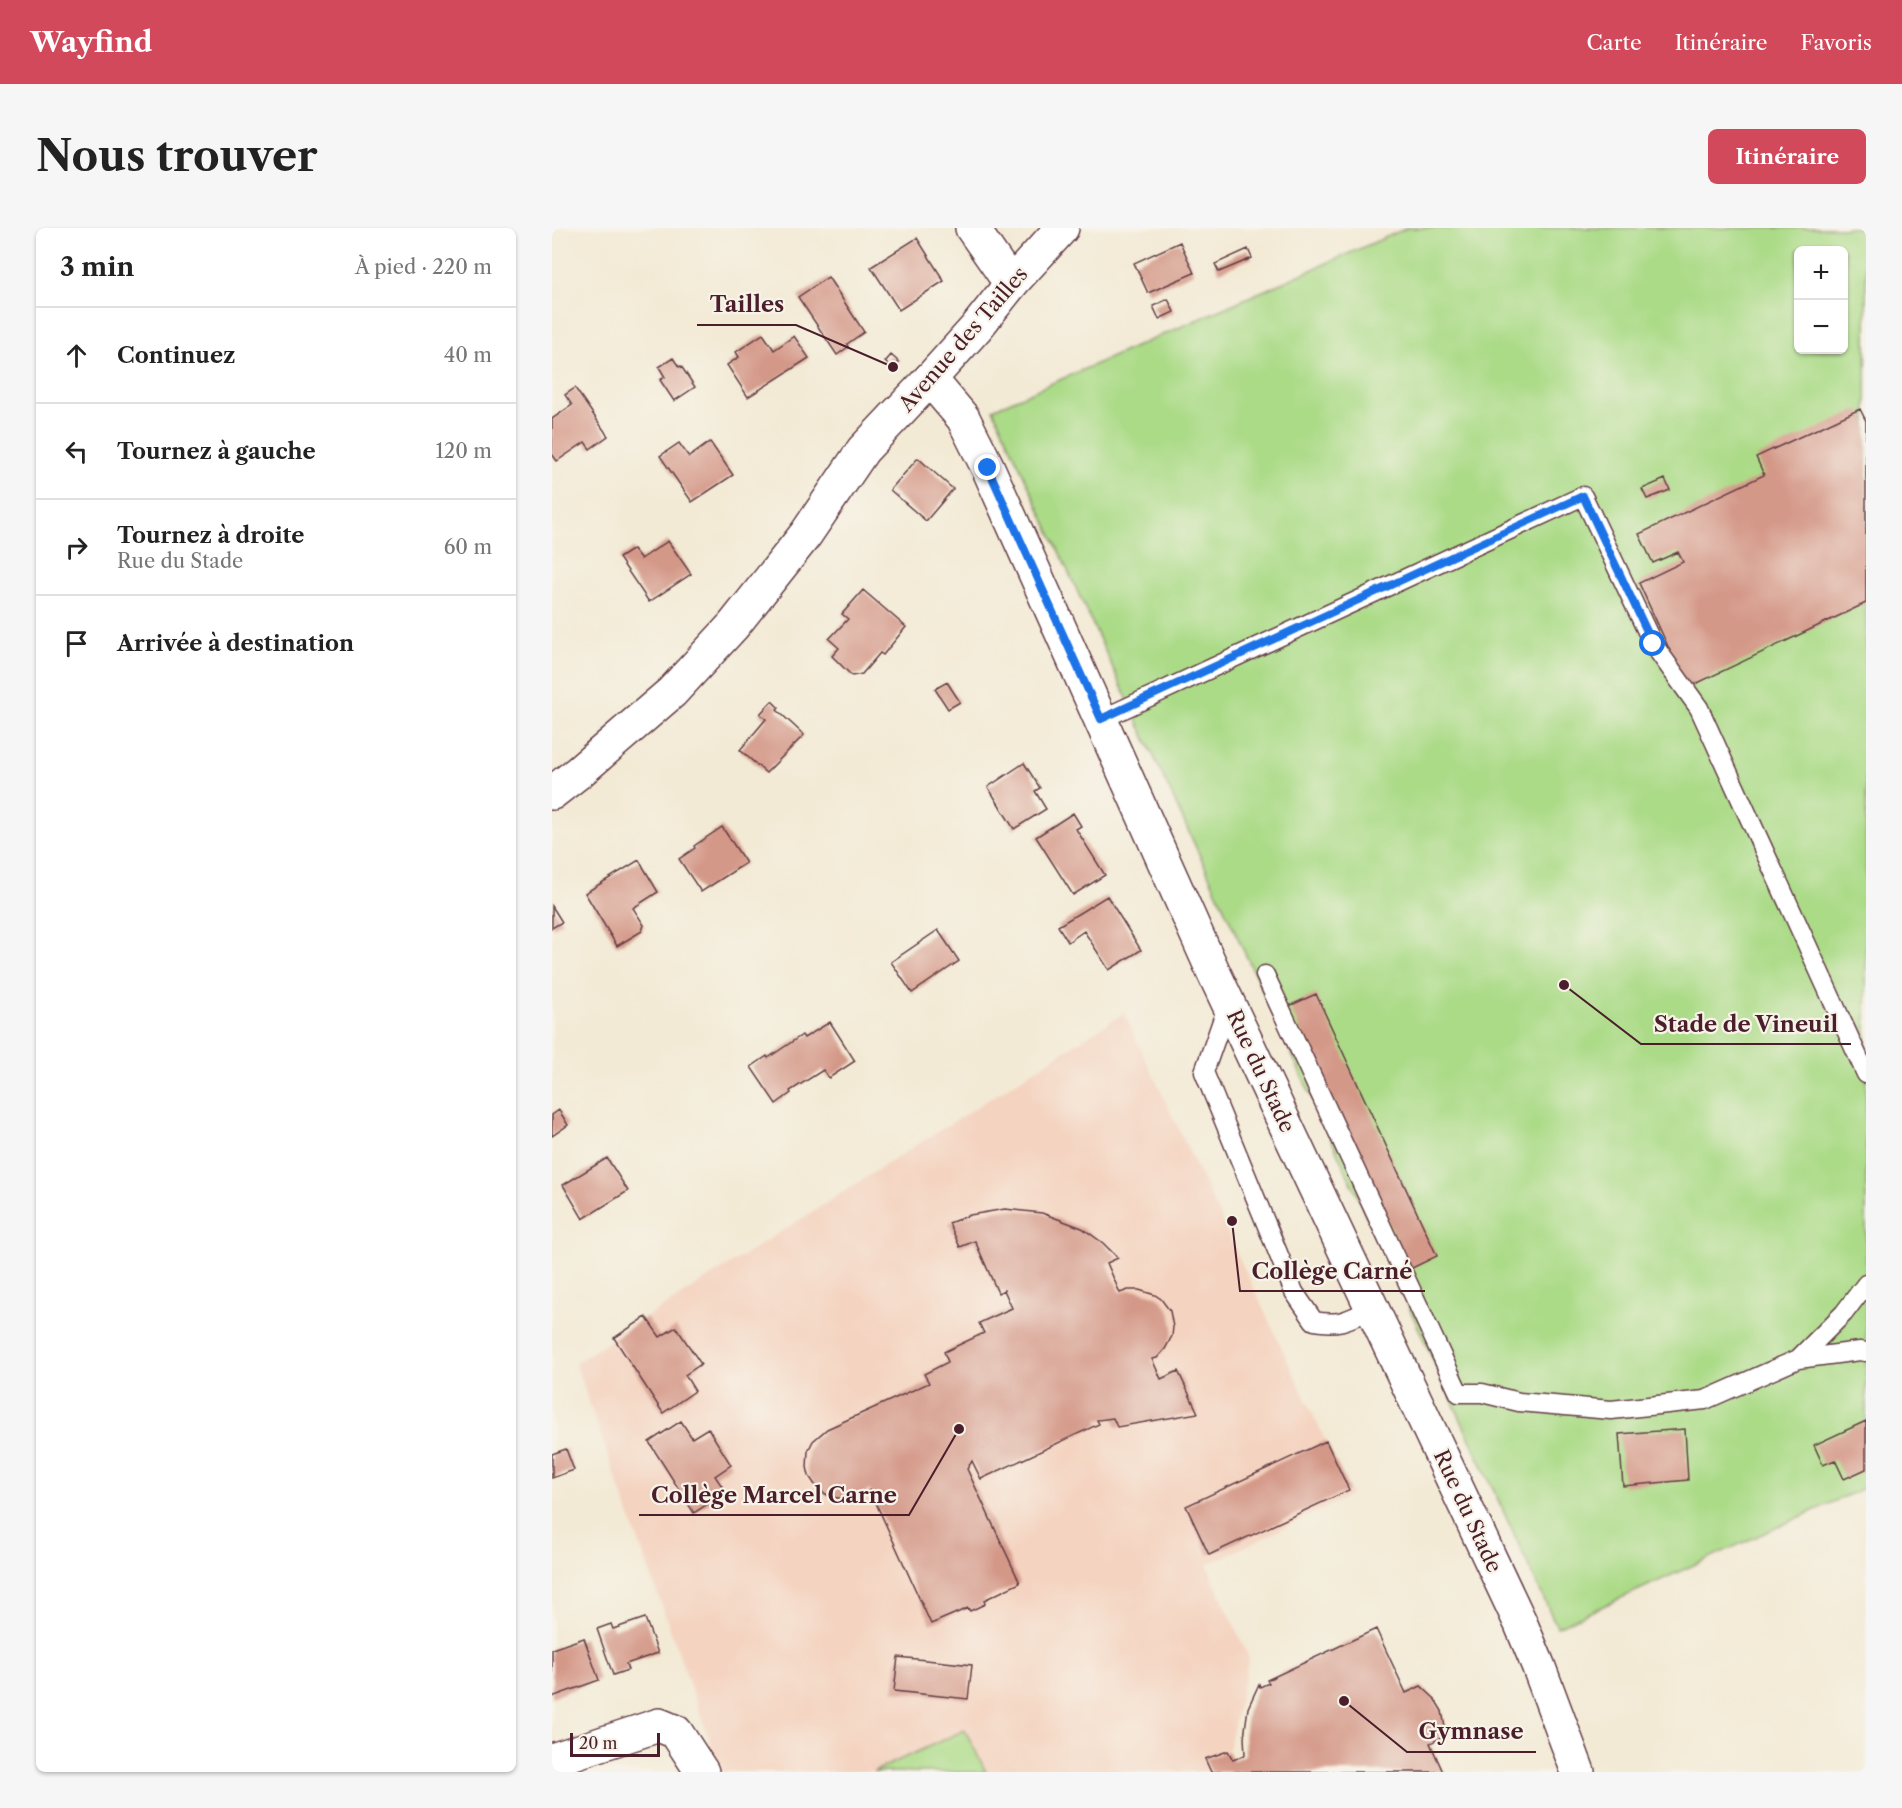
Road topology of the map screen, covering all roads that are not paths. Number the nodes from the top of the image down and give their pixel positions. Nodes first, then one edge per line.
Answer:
1 (972, 228) edge
2 (1062, 228) edge
3 (1011, 284) junction
4 (930, 379) junction
5 (1101, 719) junction
6 (552, 793) edge
7 (1265, 975) dead end
8 (1228, 1003) junction
9 (1866, 1074) edge
10 (1866, 1284) edge
11 (1373, 1308) junction
12 (1866, 1352) edge
13 (1798, 1359) junction
14 (552, 1760) edge
15 (702, 1772) edge
16 (1578, 1772) edge

1 - 3 street
2 - 3 street, Avenue des Tailles
3 - 4 street, Avenue des Tailles
4 - 5 street, Rue du Stade
4 - 6 street, Avenue des Tailles
5 - 8 street, Rue du Stade
5 - 9 lane
7 - 13 lane
8 - 11 street, Rue du Stade
8 - 11 lane
10 - 13 lane
11 - 16 street, Rue du Stade
12 - 13 lane
14 - 15 street

